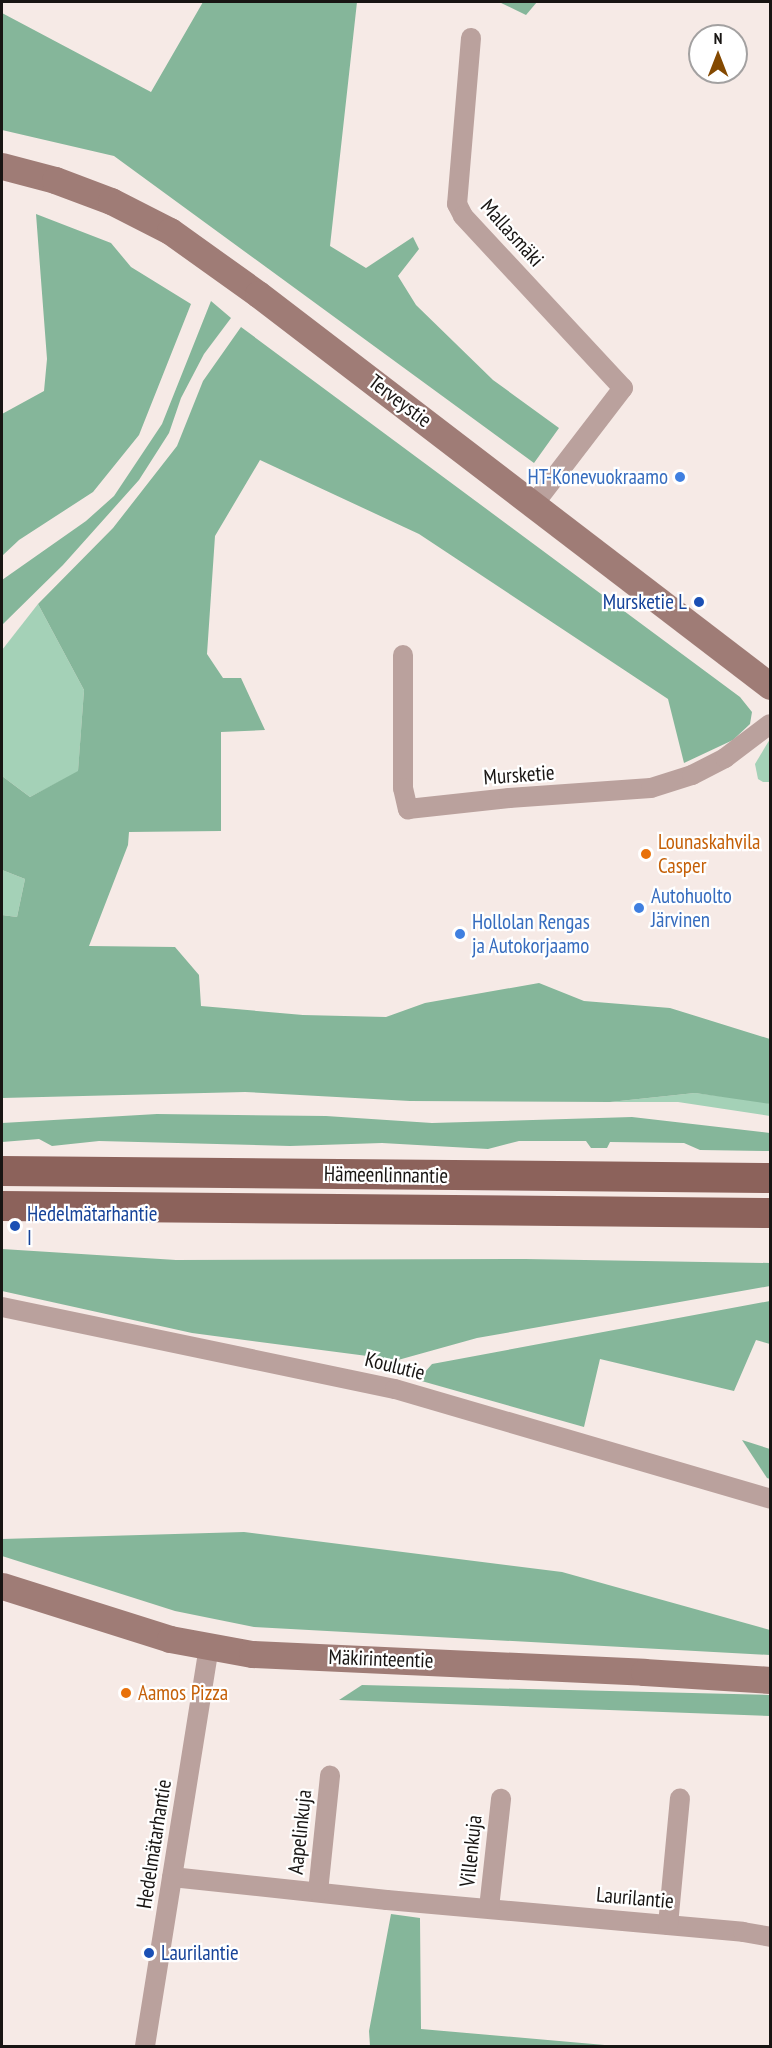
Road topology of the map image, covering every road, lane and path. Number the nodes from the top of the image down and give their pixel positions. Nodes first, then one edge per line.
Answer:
1 (471, 38) dead end
2 (2, 166) edge
3 (534, 504) junction
4 (403, 655) dead end
5 (771, 686) edge
6 (771, 724) edge
7 (2, 1171) edge
8 (771, 1178) edge
9 (2, 1206) edge
10 (771, 1212) edge
11 (2, 1306) edge
12 (771, 1498) edge
13 (2, 1586) edge
14 (209, 1648) junction
15 (771, 1680) edge
16 (330, 1776) dead end
17 (501, 1799) dead end
18 (680, 1799) dead end
19 (172, 1877) junction
20 (318, 1893) junction
21 (489, 1908) junction
22 (668, 1925) junction
23 (771, 1937) edge
24 (145, 2046) edge

1 - 3 street, Mallasmäki
2 - 3 main road, Terveystie
3 - 5 main road, Terveystie
4 - 6 street, Mursketie
7 - 8 main road, Hämeenlinnantie
9 - 10 main road, Hämeenlinnantie
11 - 12 street, Koulutie
13 - 14 main road, Mäkirinteentie
14 - 15 main road, Mäkirinteentie
14 - 19 street, Hedelmätarhantie
16 - 20 street, Aapelinkuja
17 - 21 street, Villenkuja
18 - 22 street
19 - 20 street, Laurilantie
19 - 24 street, Hedelmätarhantie
20 - 21 street, Laurilantie
21 - 22 street, Laurilantie
22 - 23 street, Laurilantie

